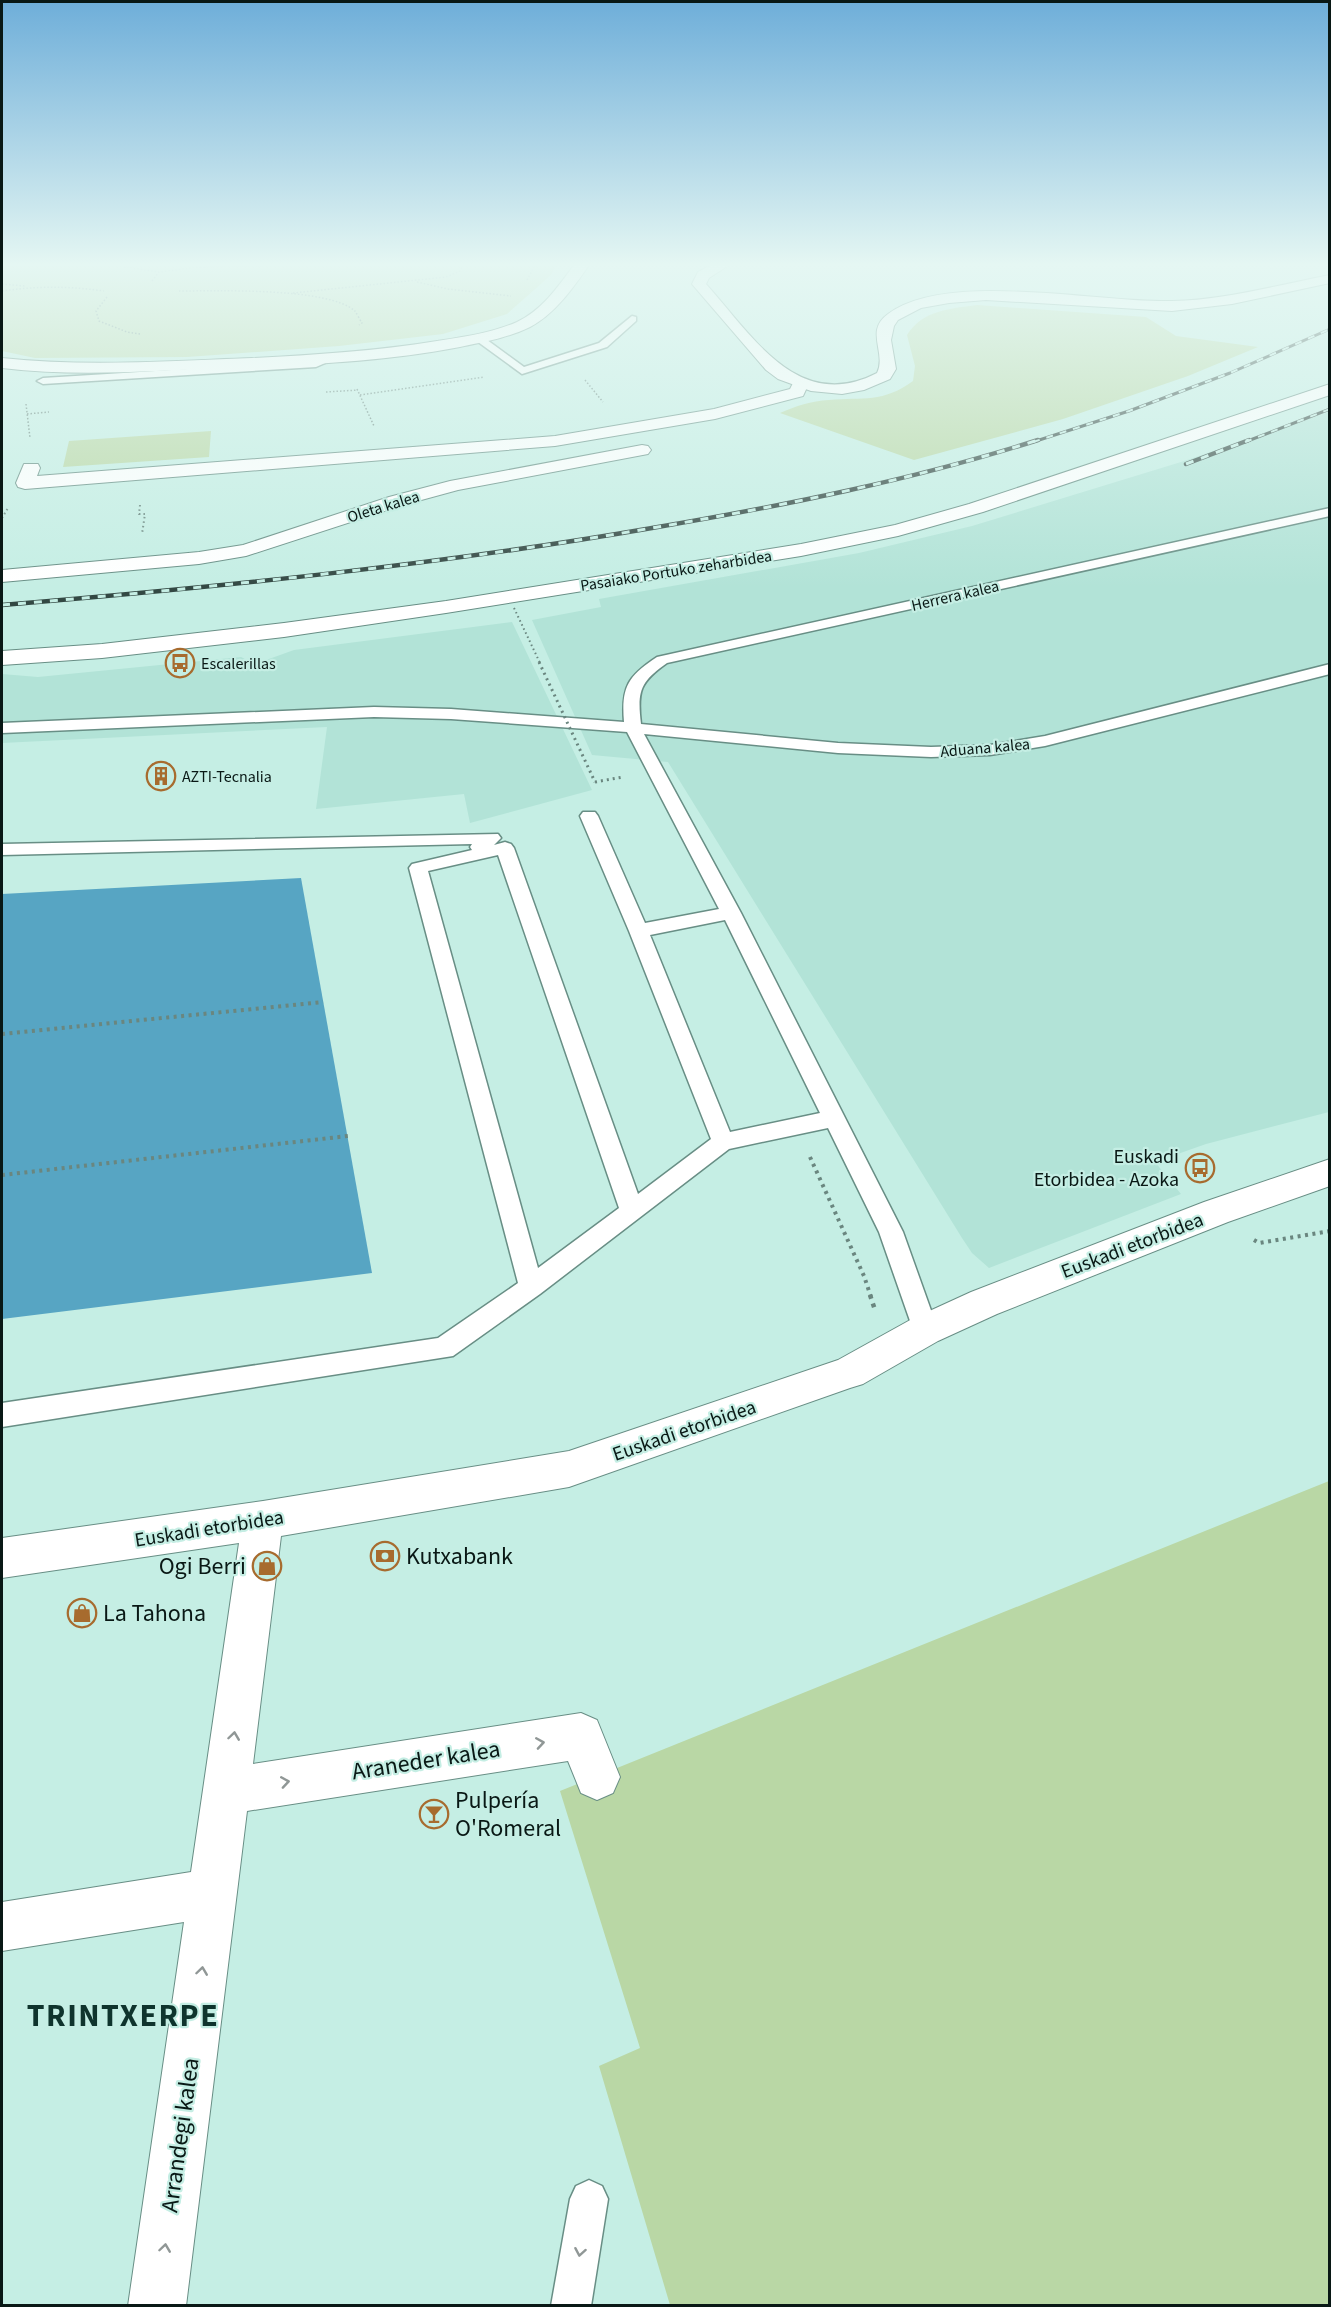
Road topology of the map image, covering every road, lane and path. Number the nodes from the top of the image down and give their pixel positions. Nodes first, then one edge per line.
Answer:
1 (177, 373) edge
2 (505, 373) edge
3 (577, 373) edge
4 (778, 373) edge
5 (886, 373) edge
6 (43, 381) dead end
7 (801, 383) junction
8 (1329, 389) edge
9 (25, 403) dead end
10 (752, 405) junction
11 (622, 431) junction
12 (722, 432) dead end
13 (377, 433) dead end
14 (30, 442) dead end
15 (664, 445) dead end
16 (31, 468) dead end
17 (145, 473) junction
18 (1329, 512) edge
19 (138, 564) junction
20 (2, 576) edge
21 (514, 608) dead end
22 (2, 658) edge
23 (1329, 669) edge
24 (2, 728) edge
25 (633, 728) junction
26 (628, 776) dead end
27 (589, 816) dead end
28 (2, 849) edge
29 (463, 858) junction
30 (731, 913) junction
31 (639, 931) junction
32 (324, 1002) dead end
33 (2, 1034) edge
34 (835, 1118) junction
35 (797, 1126) junction
36 (348, 1136) dead end
37 (723, 1142) junction
38 (1329, 1172) edge
39 (2, 1174) edge
40 (632, 1211) junction
41 (531, 1287) junction
42 (876, 1313) dead end
43 (925, 1330) junction
44 (2, 1415) edge
45 (263, 1520) junction
46 (2, 1558) edge
47 (597, 1777) dead end
48 (227, 1791) junction
49 (213, 1893) junction
50 (2, 1926) edge
51 (589, 2199) dead end
52 (157, 2306) edge
53 (571, 2306) edge

1 - 6 lane
2 - 13 path
3 - 11 path
4 - 7 street
5 - 7 street
7 - 10 street
8 - 22 street, Pasaiako Portuko zeharbidea
9 - 14 path
10 - 11 street
10 - 12 street
11 - 17 street
15 - 19 street, Oleta kalea
16 - 17 street
17 - 19 path
18 - 25 lane, Herrera kalea
19 - 20 street, Oleta kalea
21 - 26 path, bridge
23 - 25 lane, Aduana kalea
24 - 25 lane, Aduana kalea
25 - 30 lane
27 - 31 lane
28 - 29 lane
29 - 40 lane
29 - 41 lane
30 - 31 lane
30 - 34 lane
31 - 37 lane
32 - 33 path
34 - 35 lane
34 - 43 lane
35 - 37 lane
35 - 42 path
36 - 39 path
37 - 40 lane
38 - 43 street, Euskadi etorbidea
40 - 41 lane
41 - 44 lane
43 - 45 street, Euskadi etorbidea
45 - 46 street, Euskadi etorbidea
48 -> 45 street, Arrandegi kalea
48 -> 47 street, Araneder kalea
48 - 49 street, Arrandegi kalea
49 - 50 street
52 -> 49 street, Arrandegi kalea
51 -> 53 lane

